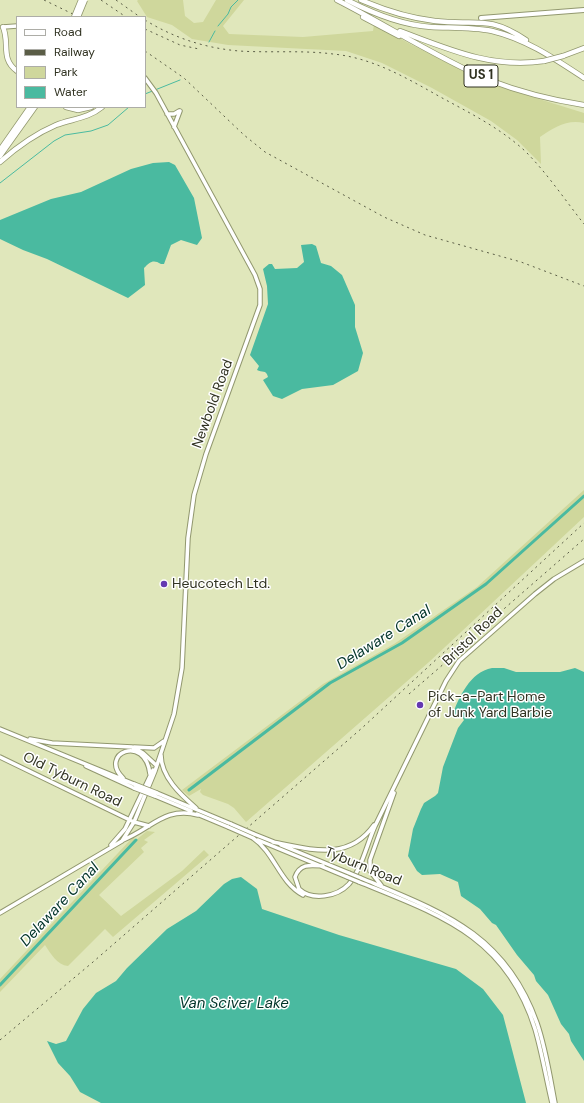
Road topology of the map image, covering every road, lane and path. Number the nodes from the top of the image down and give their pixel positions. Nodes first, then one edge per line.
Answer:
1 (81, 0) edge
2 (85, 0) edge
3 (332, 0) edge
4 (337, 0) edge
5 (347, 0) edge
6 (361, 0) edge
7 (584, 10) edge
8 (74, 16) edge
9 (78, 16) edge
10 (416, 17) junction
11 (481, 18) joint
12 (386, 25) junction
13 (16, 26) edge
14 (3, 27) junction
15 (0, 33) edge
16 (584, 48) edge
17 (546, 54) junction
18 (454, 63) junction
19 (16, 70) edge
20 (584, 78) edge
21 (146, 79) edge
22 (584, 105) edge
23 (29, 108) edge
24 (34, 108) edge
25 (70, 108) edge
26 (87, 108) edge
27 (100, 108) edge
28 (167, 114) junction
29 (174, 126) junction
30 (0, 150) edge
31 (0, 156) edge
32 (0, 162) edge
33 (584, 561) edge
34 (0, 729) edge
35 (20, 737) junction
36 (167, 737) junction
37 (132, 747) junction
38 (161, 752) junction
39 (61, 754) junction
40 (0, 757) edge
41 (156, 765) junction
42 (150, 775) junction
43 (127, 780) junction
44 (134, 786) junction
45 (395, 786) junction
46 (389, 798) junction
47 (199, 813) junction
48 (132, 821) junction
49 (149, 826) junction
50 (254, 836) junction
51 (122, 841) junction
52 (273, 842) junction
53 (107, 848) junction
54 (323, 866) junction
55 (348, 875) junction
56 (382, 889) junction
57 (392, 893) junction
58 (0, 913) edge
59 (552, 1103) edge
60 (555, 1103) edge

1 - 8 highway, bridge
2 - 9 highway, bridge
3 - 18 highway
4 - 12 highway, US 1
5 - 17 highway
6 - 10 highway
7 - 11 main road
10 - 11 highway
10 - 17 highway
12 - 16 highway, bridge
12 - 18 highway, US 1
13 - 14 main road
14 - 15 highway
14 - 19 highway
17 - 20 highway
18 - 22 highway, US 1
21 - 28 main road, Newbold Road
23 - 30 highway
24 - 31 highway
25 - 26 highway
27 - 32 highway
28 - 29 main road, Newbold Road
28 - 29 main road
29 - 36 main road, Newbold Road
33 - 45 main road, Bristol Road
34 - 35 main road, Tyburn Road
35 - 37 main road
35 - 39 main road, Tyburn Road
36 - 37 main road
36 - 38 main road, Newbold Road
37 - 41 main road
38 - 41 main road, Newbold Road
38 - 47 main road
39 - 43 main road, Tyburn Road
39 - 44 main road, Tyburn Road
40 - 48 main road, Old Tyburn Road
41 - 42 main road, Newbold Road
41 - 48 main road, Newbold Road
42 - 43 main road
42 - 48 main road, Newbold Road
43 - 44 main road, Tyburn Road
44 - 47 main road, Tyburn Road, bridge
45 - 46 main road, Bristol Road
45 - 56 main road
46 - 50 main road
46 - 52 main road
46 - 54 main road
47 - 49 main road
47 - 50 main road, Tyburn Road, bridge
48 - 49 main road, Old Tyburn Road
48 - 51 main road
48 - 53 main road
49 - 51 main road
50 - 52 main road, Tyburn Road
50 - 54 main road, Tyburn Road
51 - 53 main road
52 - 55 main road, Tyburn Road
53 - 58 main road
54 - 55 main road, Tyburn Road
55 - 56 main road, Tyburn Road, bridge
56 - 57 main road, Tyburn Road
57 - 59 main road, Tyburn Road
57 - 60 main road, Tyburn Road

